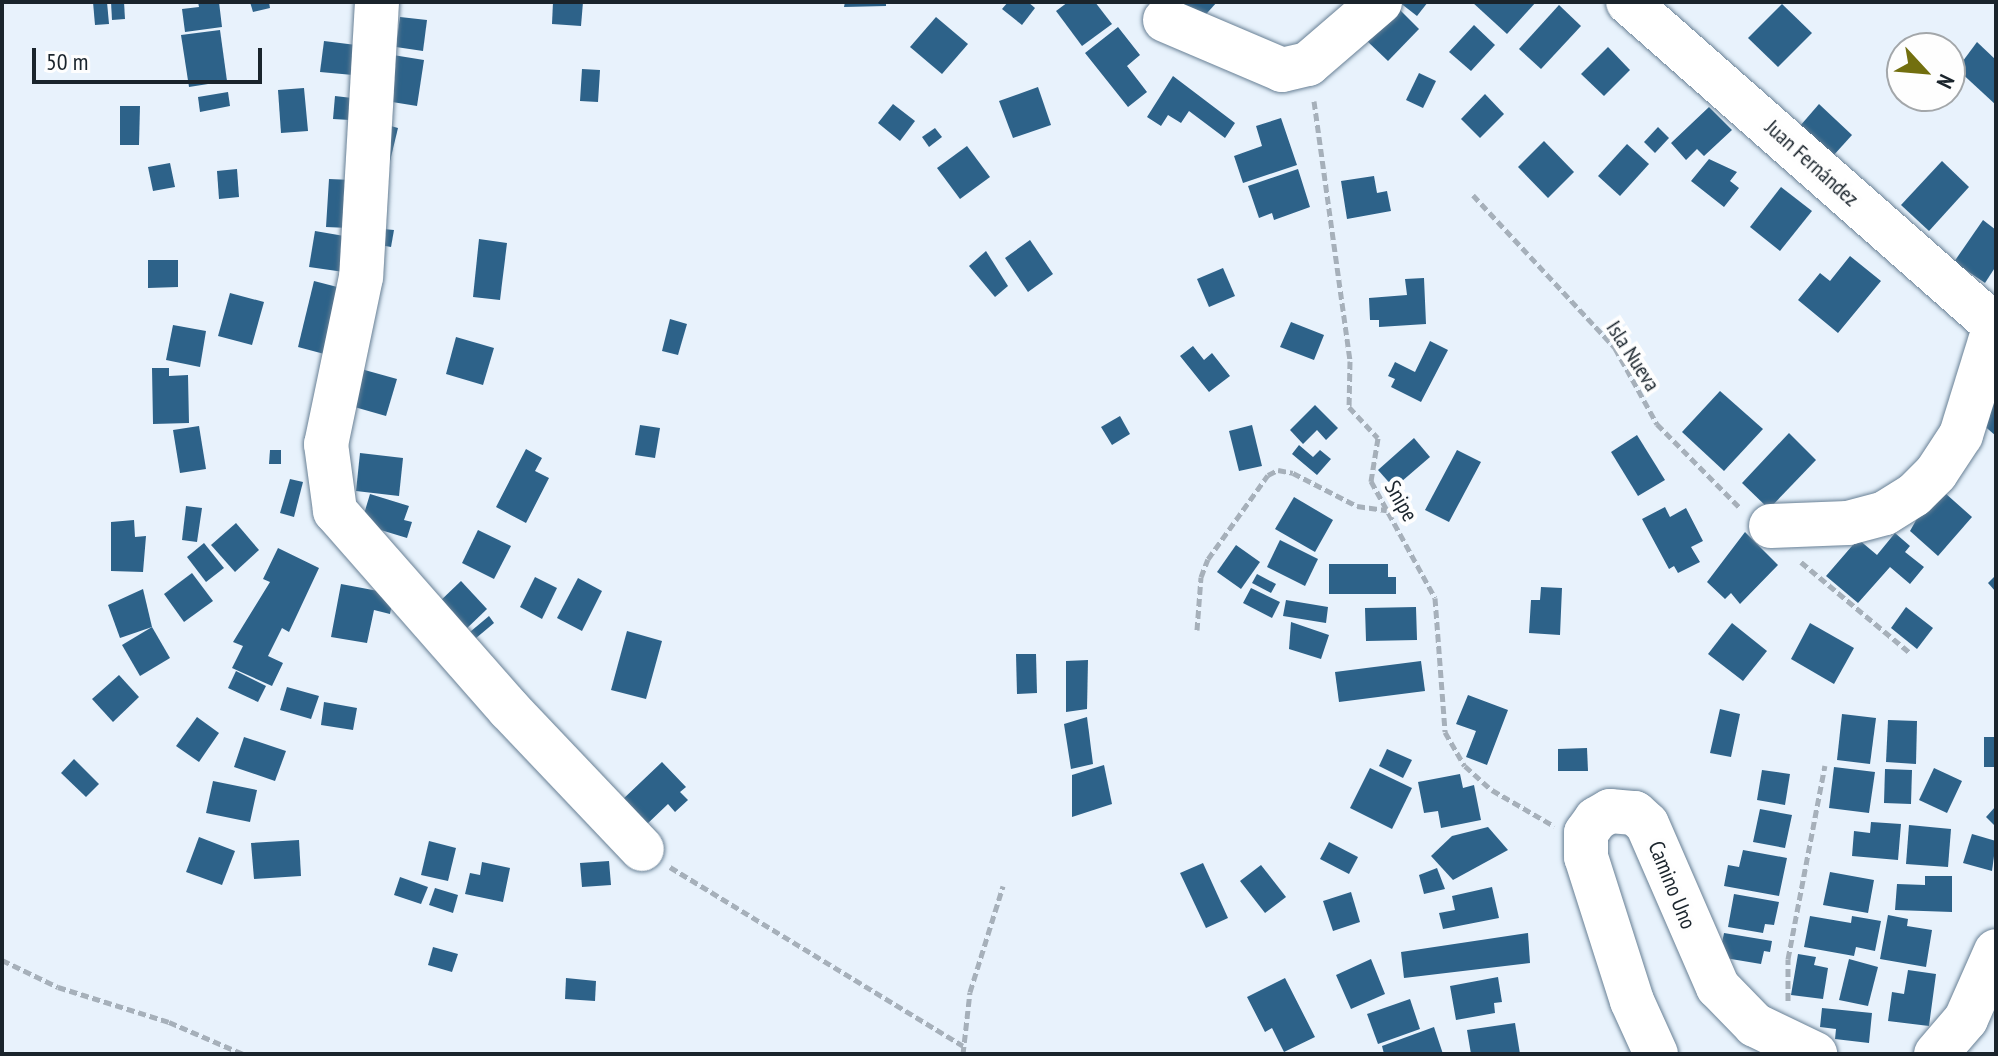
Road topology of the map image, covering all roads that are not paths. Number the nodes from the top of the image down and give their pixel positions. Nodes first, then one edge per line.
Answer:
1 (377, 2) edge
2 (1380, 2) edge
3 (1628, 2) edge
4 (1165, 20) dead end
5 (1996, 326) edge
6 (1771, 526) road end
7 (642, 849) road end
8 (1996, 951) edge
9 (1656, 1054) edge
10 (1815, 1054) edge
11 (1936, 1054) edge

1 - 7 street
2 - 4 street
3 - 5 street, Juan Fernández
5 - 6 street
8 - 11 street
9 - 10 street, Camino Uno

